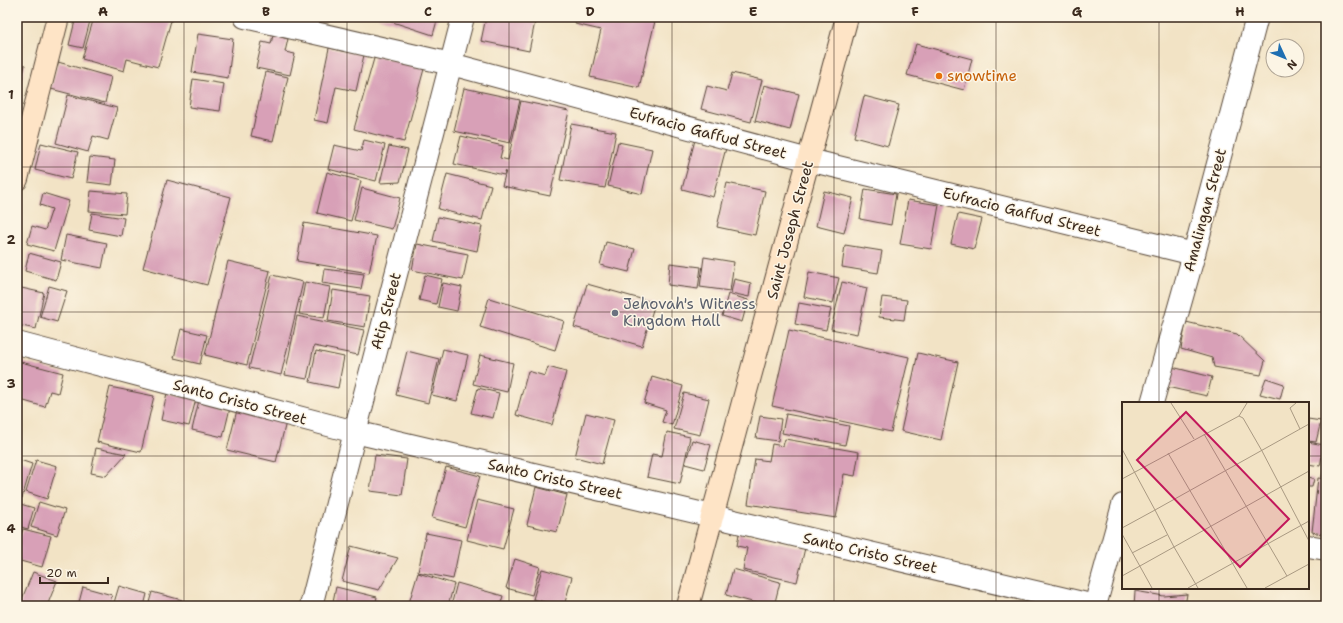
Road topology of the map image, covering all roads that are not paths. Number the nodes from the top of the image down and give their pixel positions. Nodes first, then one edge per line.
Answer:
1 (58, 17) edge
2 (245, 17) edge
3 (463, 17) edge
4 (847, 17) edge
5 (1257, 17) edge
6 (450, 64) junction
7 (809, 160) junction
8 (17, 179) edge
9 (1194, 254) junction
10 (17, 343) edge
11 (1152, 402) edge
12 (355, 432) junction
13 (1122, 512) edge
14 (712, 516) junction
15 (1309, 546) edge
16 (1326, 549) edge
17 (311, 606) edge
18 (688, 606) edge
19 (1095, 606) edge

1 - 8 main road
2 - 6 street, Eufracio Gaffud Street
3 - 6 street, Atip Street
4 - 7 main road, Saint Joseph Street
5 - 9 street, Amalingan Street
6 - 7 street, Eufracio Gaffud Street
6 - 12 street, Atip Street
7 - 9 street, Eufracio Gaffud Street
7 - 14 main road, Saint Joseph Street
9 - 11 street, Amalingan Street
10 - 12 street, Santo Cristo Street
12 - 14 street, Santo Cristo Street
12 - 17 street, Atip Street
13 - 19 street
14 - 18 main road, Saint Joseph Street
14 - 19 street, Santo Cristo Street
15 - 16 street

